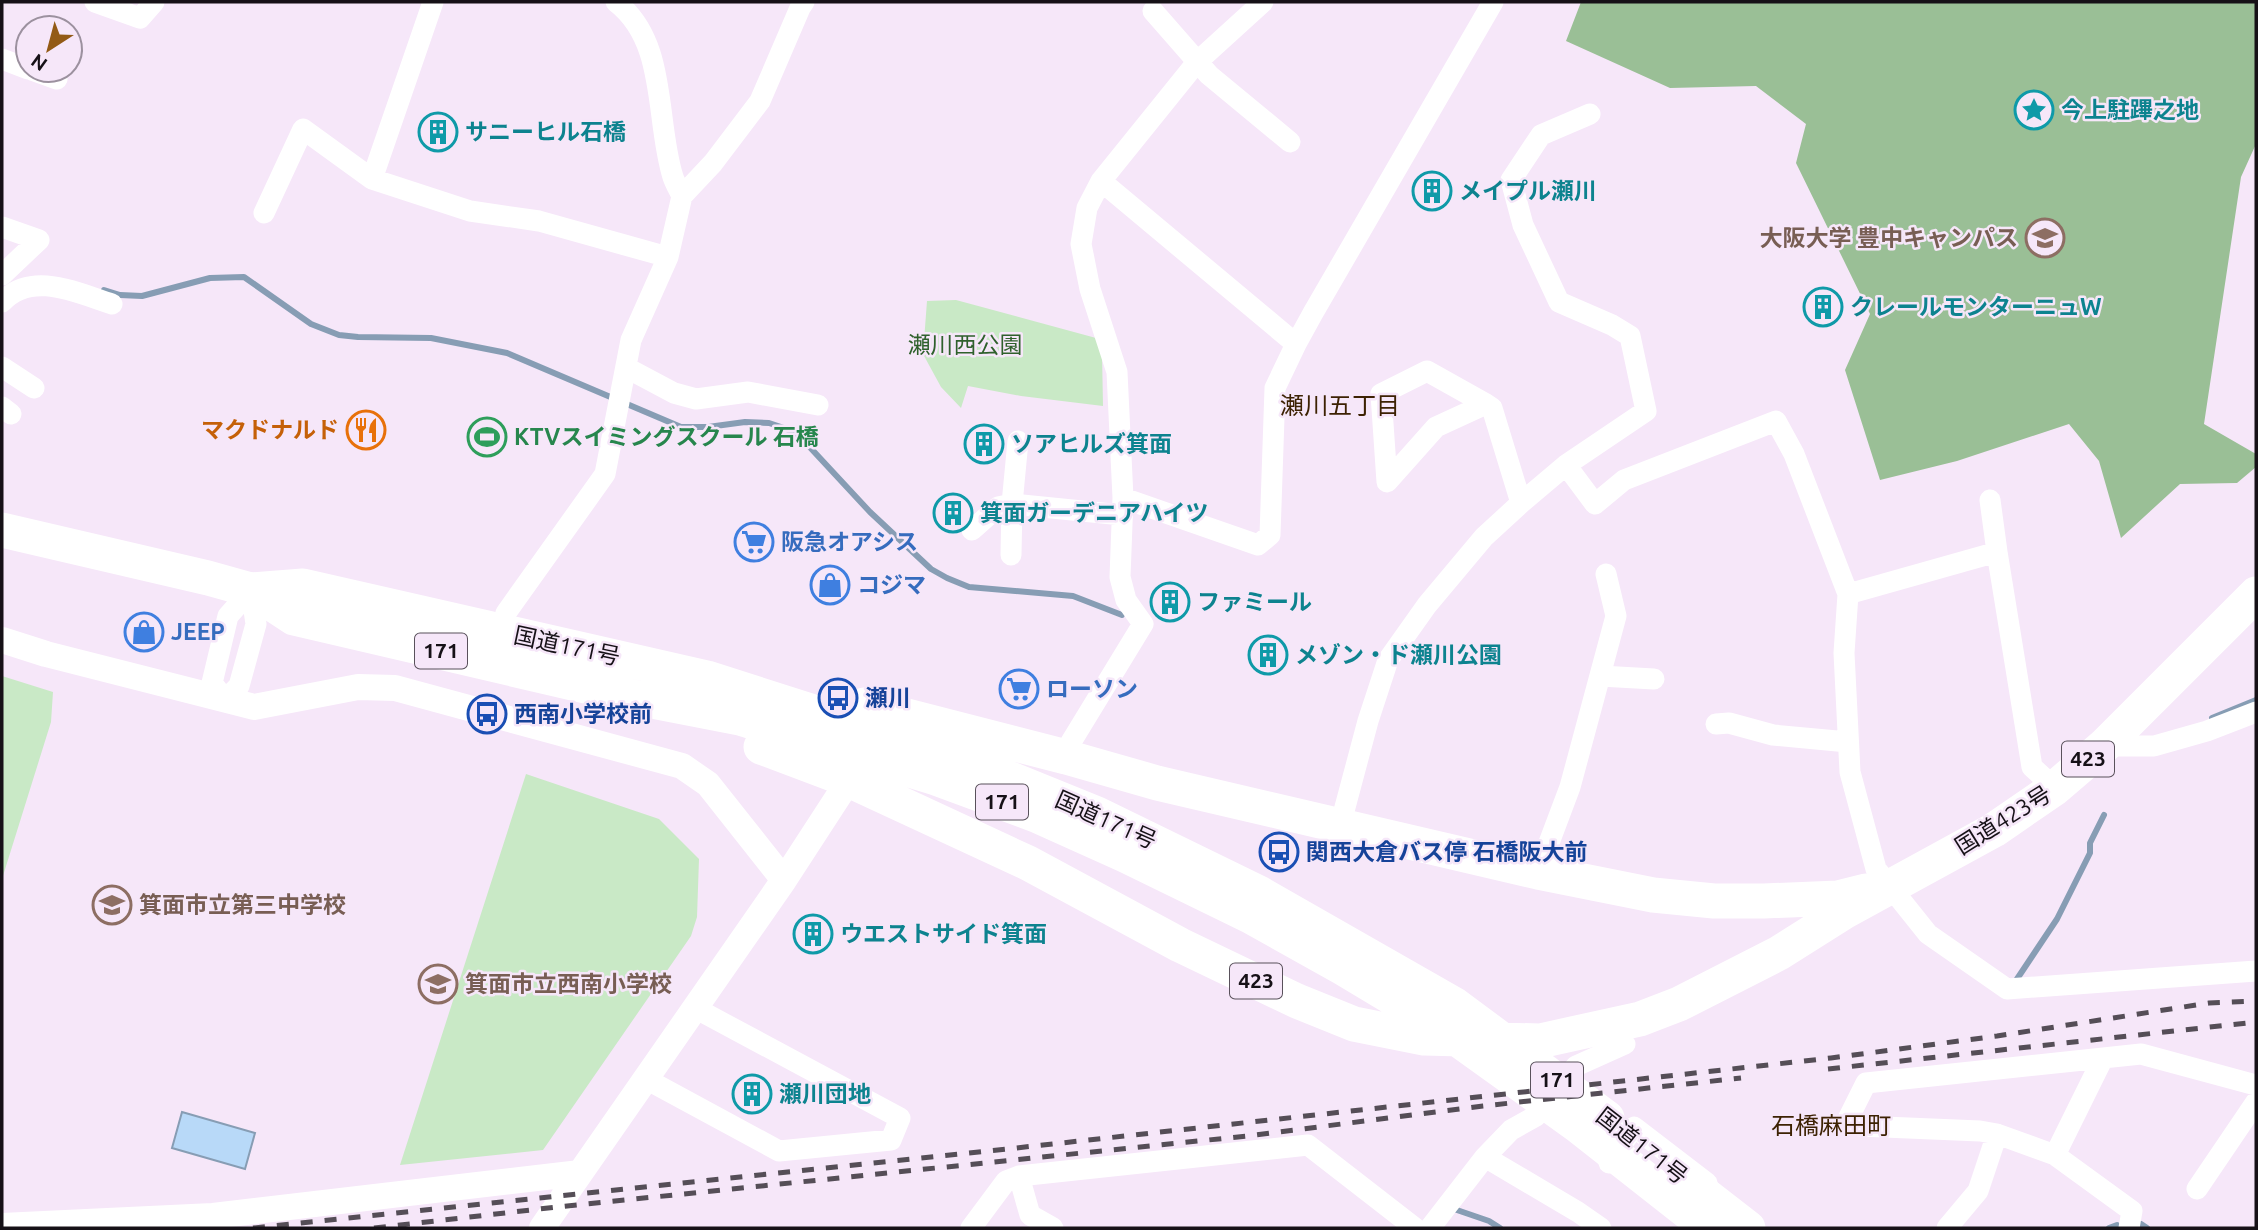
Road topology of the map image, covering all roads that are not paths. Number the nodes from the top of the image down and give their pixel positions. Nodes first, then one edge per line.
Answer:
1 (95, 2) edge
2 (154, 2) edge
3 (433, 2) edge
4 (616, 2) edge
5 (1263, 2) edge
6 (1493, 2) edge
7 (800, 4) edge
8 (1153, 10) dead end
9 (1197, 62) junction
10 (1590, 114) dead end
11 (1290, 142) dead end
12 (372, 179) junction
13 (1101, 181) junction
14 (682, 196) junction
15 (264, 213) dead end
16 (2, 227) edge
17 (668, 257) junction
18 (2, 275) edge
19 (2, 302) edge
20 (112, 304) dead end
21 (1296, 344) junction
22 (2, 367) edge
23 (627, 368) junction
24 (34, 388) dead end
25 (1486, 404) junction
26 (818, 405) dead end
27 (1018, 441) dead end
28 (1566, 465) junction
29 (1990, 500) dead end
30 (1521, 503) junction
31 (1012, 504) junction
32 (1122, 507) junction
33 (2, 530) edge
34 (972, 530) dead end
35 (1997, 552) junction
36 (1011, 555) dead end
37 (1606, 574) dead end
38 (251, 590) junction
39 (1848, 594) junction
40 (2256, 594) edge
41 (501, 632) junction
42 (2, 640) edge
43 (1600, 676) junction
44 (707, 678) junction
45 (1654, 679) dead end
46 (637, 698) junction
47 (225, 700) junction
48 (2256, 712) edge
49 (1716, 724) dead end
50 (1848, 742) junction
51 (2104, 746) junction
52 (1066, 757) junction
53 (849, 780) junction
54 (2055, 788) junction
55 (1340, 826) junction
56 (1538, 872) junction
57 (784, 880) junction
58 (1890, 886) junction
59 (1763, 901) junction
60 (1779, 953) junction
61 (1349, 957) junction
62 (2256, 971) edge
63 (695, 1008) junction
64 (1612, 1037) junction
65 (2102, 1060) junction
66 (646, 1079) junction
67 (2256, 1085) edge
68 (2256, 1102) edge
69 (1536, 1116) junction
70 (1997, 1134) junction
71 (2055, 1155) junction
72 (1485, 1157) junction
73 (1606, 1167) junction
74 (580, 1173) junction
75 (1019, 1176) junction
76 (2197, 1189) dead end
77 (2, 1226) edge
78 (542, 1228) edge
79 (971, 1228) edge
80 (1053, 1228) edge
81 (1415, 1228) edge
82 (1430, 1228) edge
83 (1601, 1228) edge
84 (1685, 1228) edge
85 (1709, 1228) edge
86 (1748, 1228) edge
87 (1767, 1228) edge
88 (1947, 1228) edge
89 (2129, 1228) edge

1 - 2 street
3 - 12 street
4 - 14 street
5 - 9 street
6 - 21 street
7 - 14 street
8 - 9 street
9 - 11 street
9 - 13 street
10 - 28 street
12 - 15 street
12 - 17 street
13 - 21 street
13 - 32 street
14 - 17 street
16 - 18 street
17 - 23 street
19 - 20 street
21 - 32 street
22 - 24 street
23 - 26 street
23 - 41 street
25 - 25 street
25 - 30 street
27 - 31 street
28 - 30 street
28 - 39 street
29 - 35 street
30 - 55 street
31 - 32 street
31 - 34 street
31 - 36 street
32 - 52 street
33 - 38 highway, 国道171号 / 171
35 - 39 street
35 - 54 street
37 - 43 street
38 - 41 highway, 国道171号 / 171
38 - 46 highway, 国道171号 / 171
38 - 47 street
38 - 47 street
39 - 50 street
40 - 51 highway, 国道423号 / 423
41 - 44 highway, 国道171号 / 171
42 - 47 street
43 - 45 street
43 - 56 street
44 - 52 highway, 423
44 - 61 highway, 国道171号 / 171
46 - 53 highway, 423
46 - 61 highway, 国道171号 / 171
47 - 57 street
48 - 51 street
49 - 50 street
50 - 58 street
51 - 54 highway, 国道423号 / 423
52 - 55 highway, 423
53 - 57 street
53 - 64 highway, 423
54 - 58 highway, 国道423号 / 423
55 - 56 highway, 423
56 - 59 highway, 423
57 - 63 street
58 - 59 highway, 423
58 - 60 highway, 423
58 - 62 street
59 - 60 highway
60 - 64 highway, 423
61 - 85 highway, 国道171号 / 171
61 - 86 highway, 国道171号 / 171
63 - 66 street
63 - 66 street
64 - 69 street
65 - 67 street
65 - 70 street
65 - 71 street
66 - 74 street
68 - 76 street
69 - 72 street
69 - 73 street
70 - 71 street
70 - 88 street
71 - 89 street
72 - 82 street
72 - 83 street
73 - 84 street
73 - 87 street
74 - 77 street
74 - 78 street
75 - 79 street
75 - 80 street
75 - 81 street

